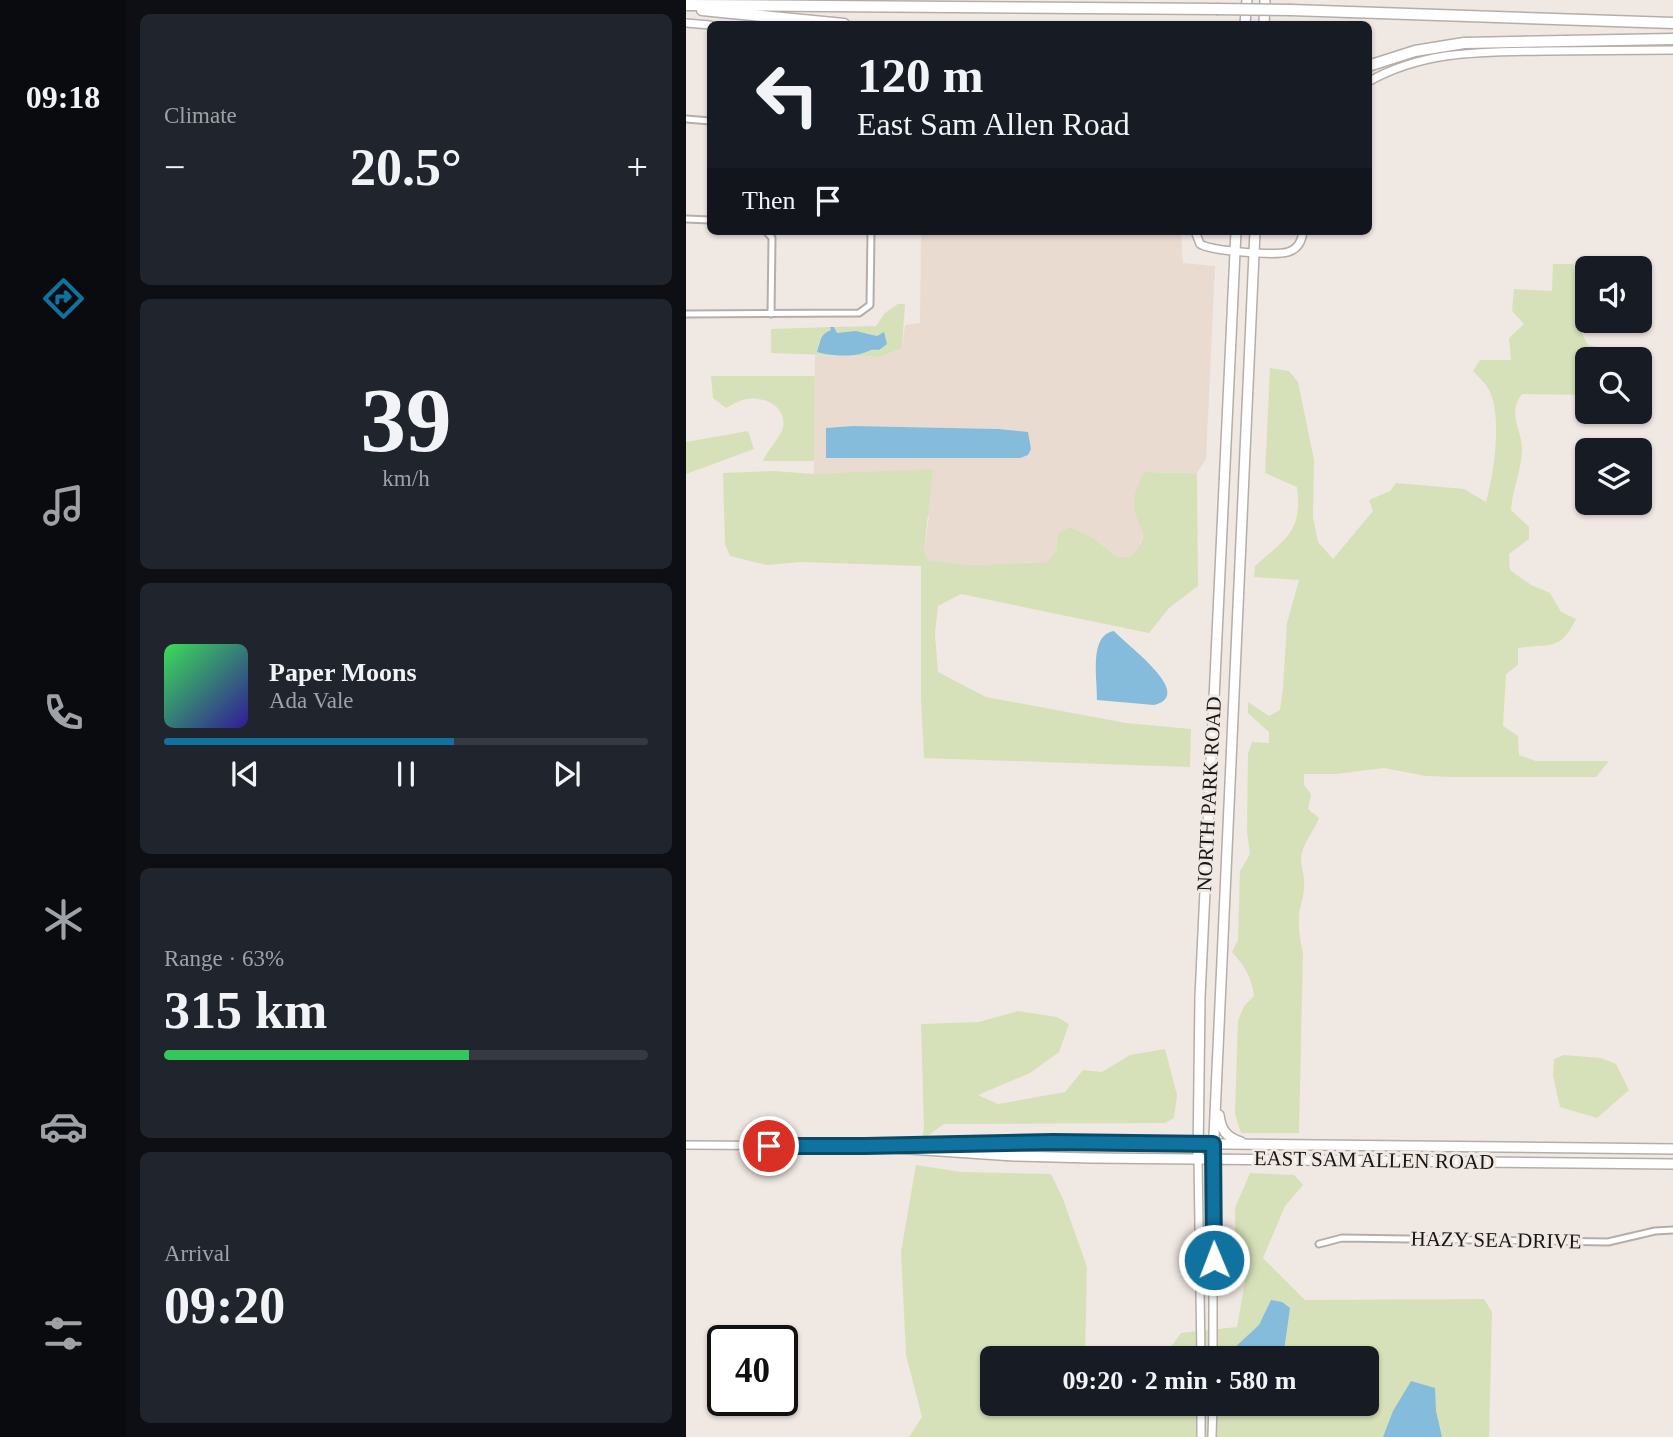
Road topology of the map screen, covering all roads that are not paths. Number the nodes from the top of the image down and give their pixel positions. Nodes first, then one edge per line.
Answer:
1 (1247, 0) edge
2 (1265, 0) edge
3 (687, 5) edge
4 (811, 21) edge
5 (1245, 21) edge
6 (1264, 21) edge
7 (686, 23) edge
8 (1673, 23) edge
9 (707, 25) edge
10 (1673, 39) edge
11 (1673, 50) edge
12 (1372, 65) edge
13 (1372, 80) edge
14 (686, 119) edge
15 (707, 121) edge
16 (686, 219) edge
17 (707, 220) edge
18 (769, 235) edge
19 (871, 235) edge
20 (1196, 235) edge
21 (1236, 235) edge
22 (1255, 235) edge
23 (1302, 235) edge
24 (1235, 251) junction
25 (1254, 251) junction
26 (686, 314) edge
27 (771, 314) junction
28 (1215, 1102) junction
29 (1198, 1144) junction
30 (1213, 1144) junction
31 (1250, 1144) junction
32 (686, 1145) edge
33 (865, 1146) junction
34 (1673, 1149) edge
35 (1198, 1159) junction
36 (1213, 1159) junction
37 (1673, 1164) edge
38 (1673, 1230) edge
39 (1319, 1244) dead end
40 (1201, 1346) edge
41 (1213, 1346) edge
42 (1201, 1416) edge
43 (1213, 1416) edge
44 (1201, 1437) edge
45 (1212, 1437) edge

1 - 5 main road
2 - 6 main road
3 - 4 highway
3 - 8 highway, bridge
7 - 9 street
10 - 12 highway
11 - 13 street
14 - 15 street
16 - 17 street
18 - 27 street
19 - 27 street
20 - 24 street
21 - 24 main road, NORTH PARK ROAD
22 - 25 main road, NORTH PARK ROAD
23 - 25 street
24 - 25 street
24 - 29 main road, NORTH PARK ROAD
25 - 28 main road, NORTH PARK ROAD
26 - 27 street
28 - 30 main road, NORTH PARK ROAD
28 - 31 main road
29 - 30 main road, EAST SAM ALLEN ROAD
29 - 33 main road, EAST SAM ALLEN ROAD
29 - 35 main road, NORTH PARK ROAD
30 - 31 main road, EAST SAM ALLEN ROAD
30 - 36 main road, NORTH PARK ROAD
31 - 34 main road, EAST SAM ALLEN ROAD
32 - 33 street, EAST SAM ALLEN ROAD
33 - 35 main road, EAST SAM ALLEN ROAD
35 - 36 main road, EAST SAM ALLEN ROAD
35 - 40 street, NORTH PARK ROAD
36 - 37 main road, EAST SAM ALLEN ROAD
36 - 41 street, NORTH PARK ROAD
38 - 39 street, HAZY SEA DRIVE
42 - 44 street
43 - 45 street

